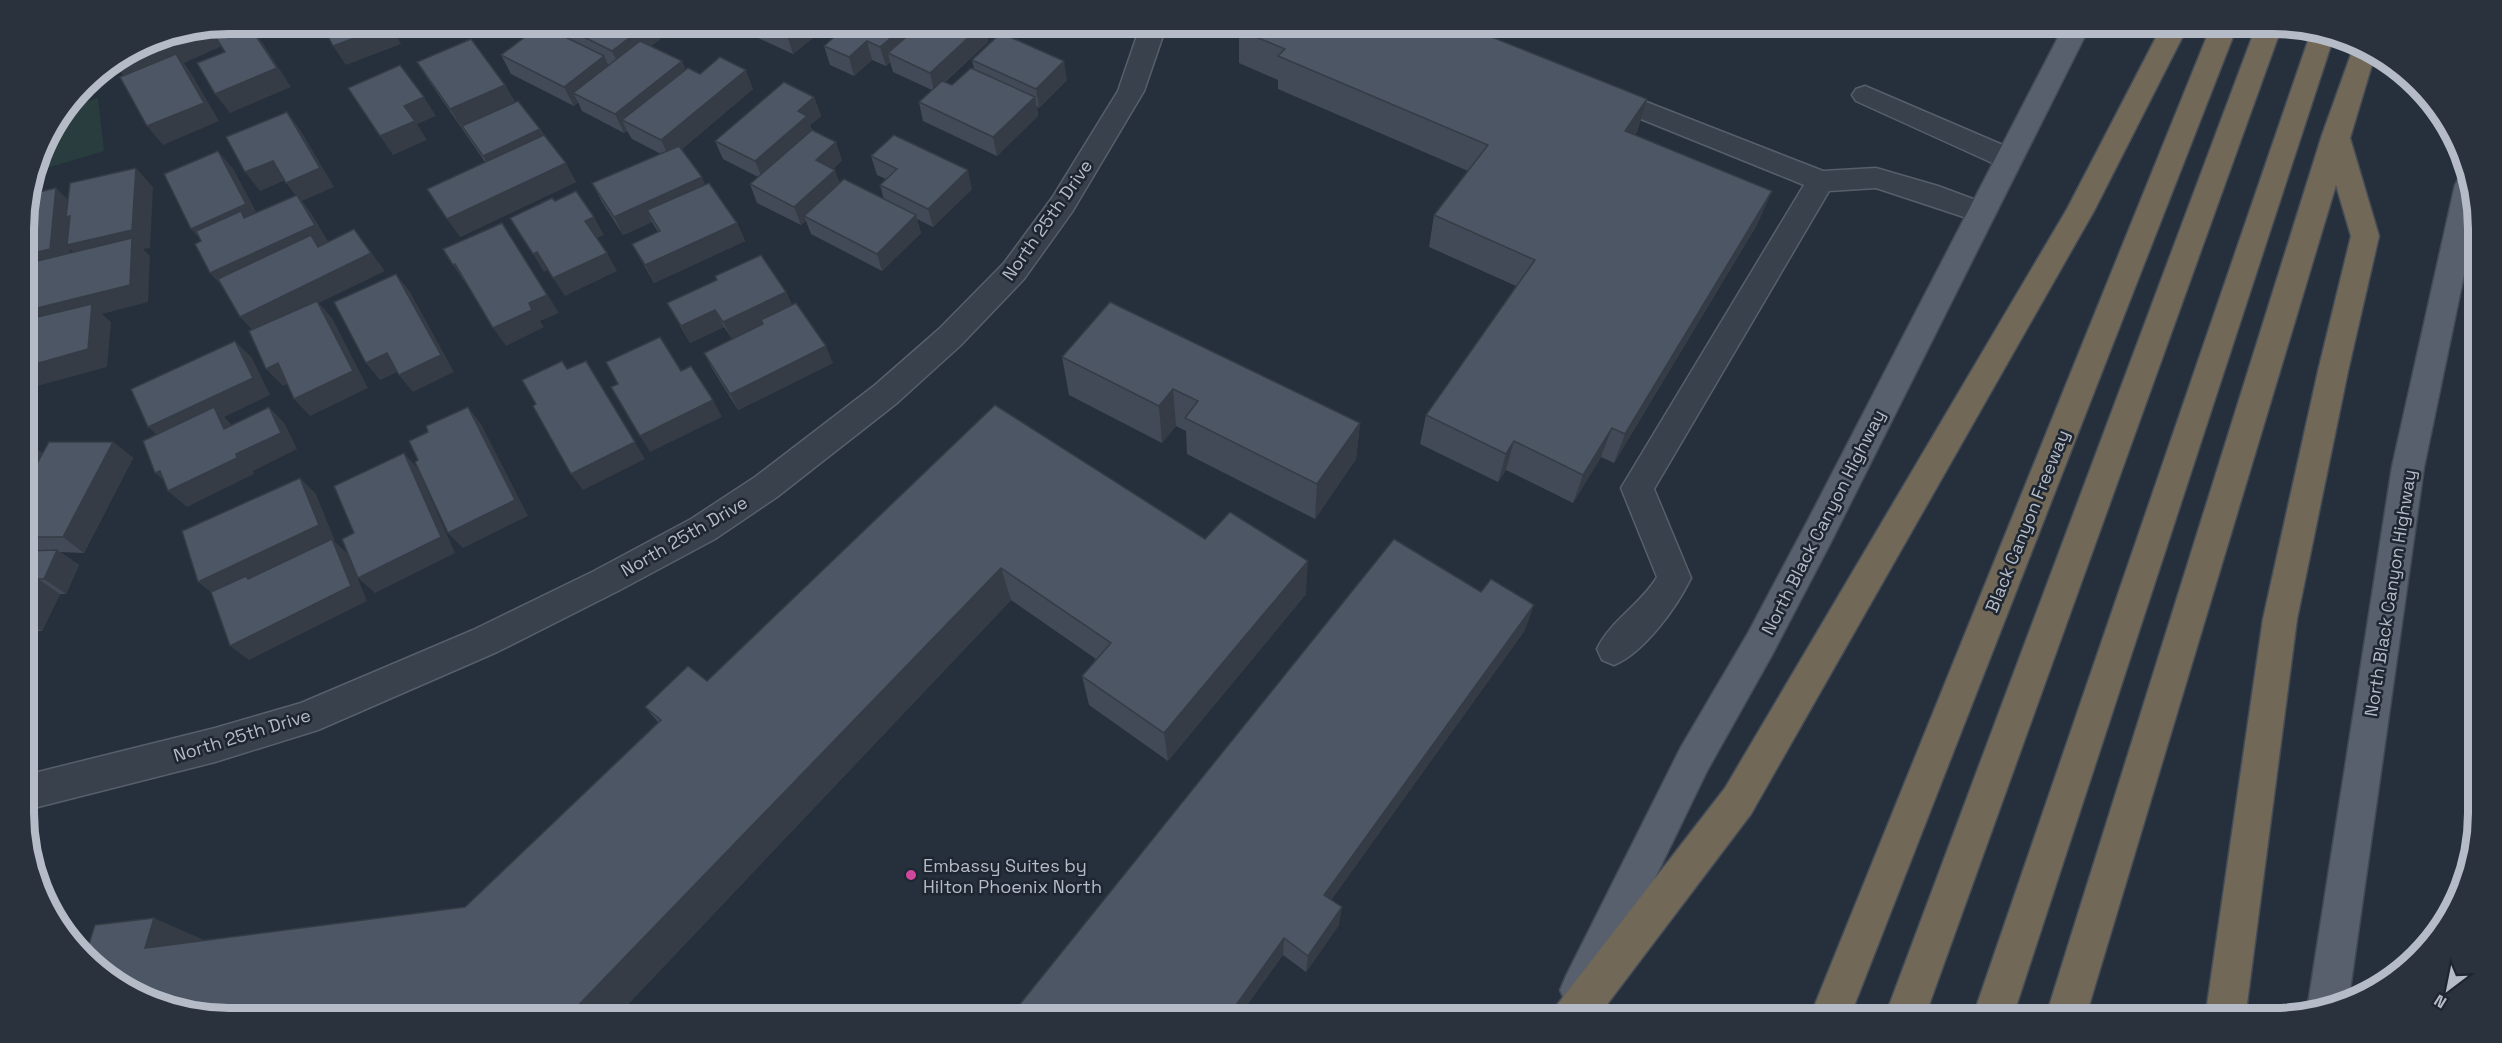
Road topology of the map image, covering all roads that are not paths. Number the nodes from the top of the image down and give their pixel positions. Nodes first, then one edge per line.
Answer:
1 (1151, 34) edge
2 (2073, 34) edge
3 (2171, 34) edge
4 (2221, 34) edge
5 (2266, 34) edge
6 (2320, 40) edge
7 (2362, 57) edge
8 (1580, 85) edge
9 (1865, 95) dead end
10 (2336, 135) junction
11 (2009, 159) junction
12 (1821, 181) junction
13 (2465, 201) edge
14 (1982, 213) junction
15 (1614, 649) dead end
16 (34, 790) edge
17 (2329, 1000) edge
18 (1571, 1008) edge
19 (1579, 1008) edge
20 (1833, 1008) edge
21 (1908, 1008) edge
22 (1996, 1008) edge
23 (2068, 1008) edge
24 (2227, 1008) edge

1 - 16 street, North 25th Drive
2 - 11 main road, North Black Canyon Highway
3 - 19 highway
4 - 20 highway, Black Canyon Freeway
5 - 21 highway
6 - 22 highway
7 - 10 highway
8 - 12 street
9 - 11 street
10 - 23 highway
10 - 24 highway
11 - 14 main road, North Black Canyon Highway
12 - 14 street
12 - 15 street
13 - 17 main road, North Black Canyon Highway
14 - 18 main road, North Black Canyon Highway

